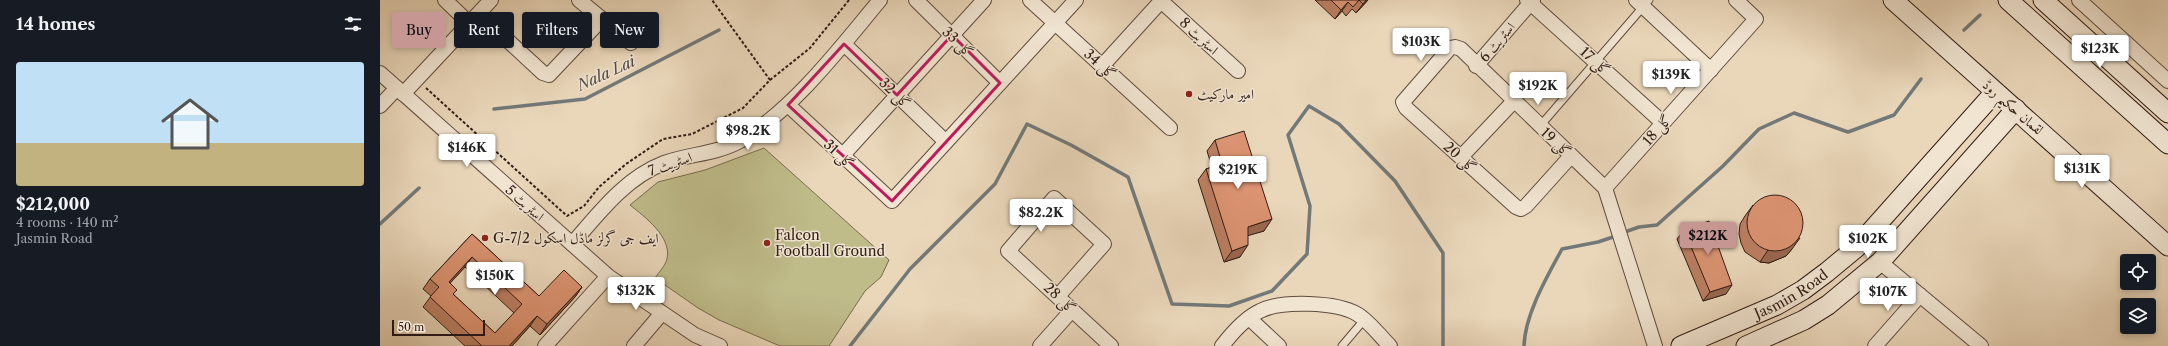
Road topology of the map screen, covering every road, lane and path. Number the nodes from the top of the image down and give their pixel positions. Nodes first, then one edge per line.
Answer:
1 (444, 0) edge
2 (492, 0) edge
3 (579, 0) edge
4 (712, 0) edge
5 (849, 0) edge
6 (880, 0) edge
7 (916, 0) edge
8 (984, 0) edge
9 (1030, 0) edge
10 (1076, 0) edge
11 (1161, 0) edge
12 (1893, 0) edge
13 (2008, 0) edge
14 (2043, 0) edge
15 (2079, 0) edge
16 (1530, 1) edge
17 (1643, 2) edge
18 (1743, 2) edge
19 (463, 12) edge
20 (481, 12) edge
21 (600, 17) edge
22 (600, 21) edge
23 (1055, 23) junction
24 (952, 36) junction
25 (454, 38) edge
26 (844, 44) junction
27 (511, 48) edge
28 (1596, 62) junction
29 (1102, 66) junction
30 (1476, 66) junction
31 (2120, 69) junction
32 (1711, 70) junction
33 (1238, 71) dead end
34 (380, 73) edge
35 (770, 80) junction
36 (2168, 81) edge
37 (1000, 83) junction
38 (2106, 87) junction
39 (426, 88) dead end
40 (400, 91) junction
41 (1995, 92) junction
42 (898, 95) junction
43 (1403, 102) joint
44 (1514, 102) junction
45 (788, 105) junction
46 (380, 106) edge
47 (2016, 109) junction
48 (2168, 113) edge
49 (1663, 123) junction
50 (1540, 126) junction
51 (1170, 128) dead end
52 (946, 142) junction
53 (2168, 144) edge
54 (842, 156) junction
55 (1571, 156) junction
56 (1461, 157) junction
57 (1605, 188) junction
58 (572, 244) junction
59 (2168, 246) edge
60 (1856, 248) junction
61 (1876, 265) junction
62 (608, 276) junction
63 (1920, 295) junction
64 (1058, 296) junction
65 (1072, 310) junction
66 (662, 313) junction
67 (1249, 318) junction
68 (1364, 320) junction
69 (548, 345) edge
70 (634, 346) edge
71 (720, 346) edge
72 (1040, 346) edge
73 (1111, 346) edge
74 (1222, 346) edge
75 (1279, 346) edge
76 (1342, 346) edge
77 (1390, 346) edge
78 (1655, 346) edge
79 (1681, 346) edge
80 (1746, 346) edge
81 (1876, 346) edge
82 (1981, 346) edge

1 - 19 street
2 - 20 street
3 - 21 street
4 - 35 path
5 - 35 path
6 - 26 street, اسٹریٹ 7
7 - 24 street, گلی 33
8 - 24 street
9 - 23 street, گلی 34
10 - 23 street
11 - 29 street
11 - 33 street, اسٹریٹ 8
12 - 41 street, لقمان حکیم روڈ
13 - 38 street
14 - 31 street
15 - 36 street
16 - 28 street, گلی 17
16 - 30 street, اسٹریٹ 6
17 - 28 lane
17 - 32 street
18 - 32 street, گلی 18
22 - 27 street
23 - 29 street, گلی 34
23 - 37 street
24 - 37 street, گلی 33
24 - 42 street
25 - 40 street
26 - 42 street, گلی 32
26 - 45 street, اسٹریٹ 7
28 - 49 street, گلی 17
28 - 50 lane
29 - 51 street, گلی 34
30 - 43 street, گلی 19
30 - 44 street, گلی 19
31 - 38 street
31 - 48 street
32 - 49 street, گلی 18
34 - 40 street, اسٹریٹ 5
35 - 39 path
37 - 52 street
38 - 53 street
40 - 46 street
40 - 58 street, اسٹریٹ 5
41 - 47 street, لقمان حکیم روڈ
41 - 60 street, Jasmin Road
42 - 52 street, گلی 32
42 - 54 street
43 - 56 street, گلی 20
44 - 50 street, گلی 19
44 - 56 street
45 - 54 street, گلی 31
45 - 58 street, اسٹریٹ 7
47 - 59 street, لقمان حکیم روڈ
47 - 61 street, Jasmin Road
49 - 57 street, گلی 18
50 - 55 street, گلی 19
52 - 54 street, گلی 31
55 - 56 street, گلی 20
55 - 57 street, گلی 19
57 - 78 street
58 - 62 street, اسٹریٹ 5
60 - 61 street
60 - 79 street, Jasmin Road
61 - 63 street
61 - 80 street, Jasmin Road
62 - 66 street, اسٹریٹ 5
62 - 69 street
63 - 81 street
63 - 82 street
64 - 64 street, گلی 28
64 - 65 street, گلی 28
65 - 72 street
65 - 73 street, گلی 28
66 - 70 street
66 - 71 street, اسٹریٹ 5
67 - 68 street
67 - 74 street
67 - 75 street
68 - 76 lane
68 - 77 street

